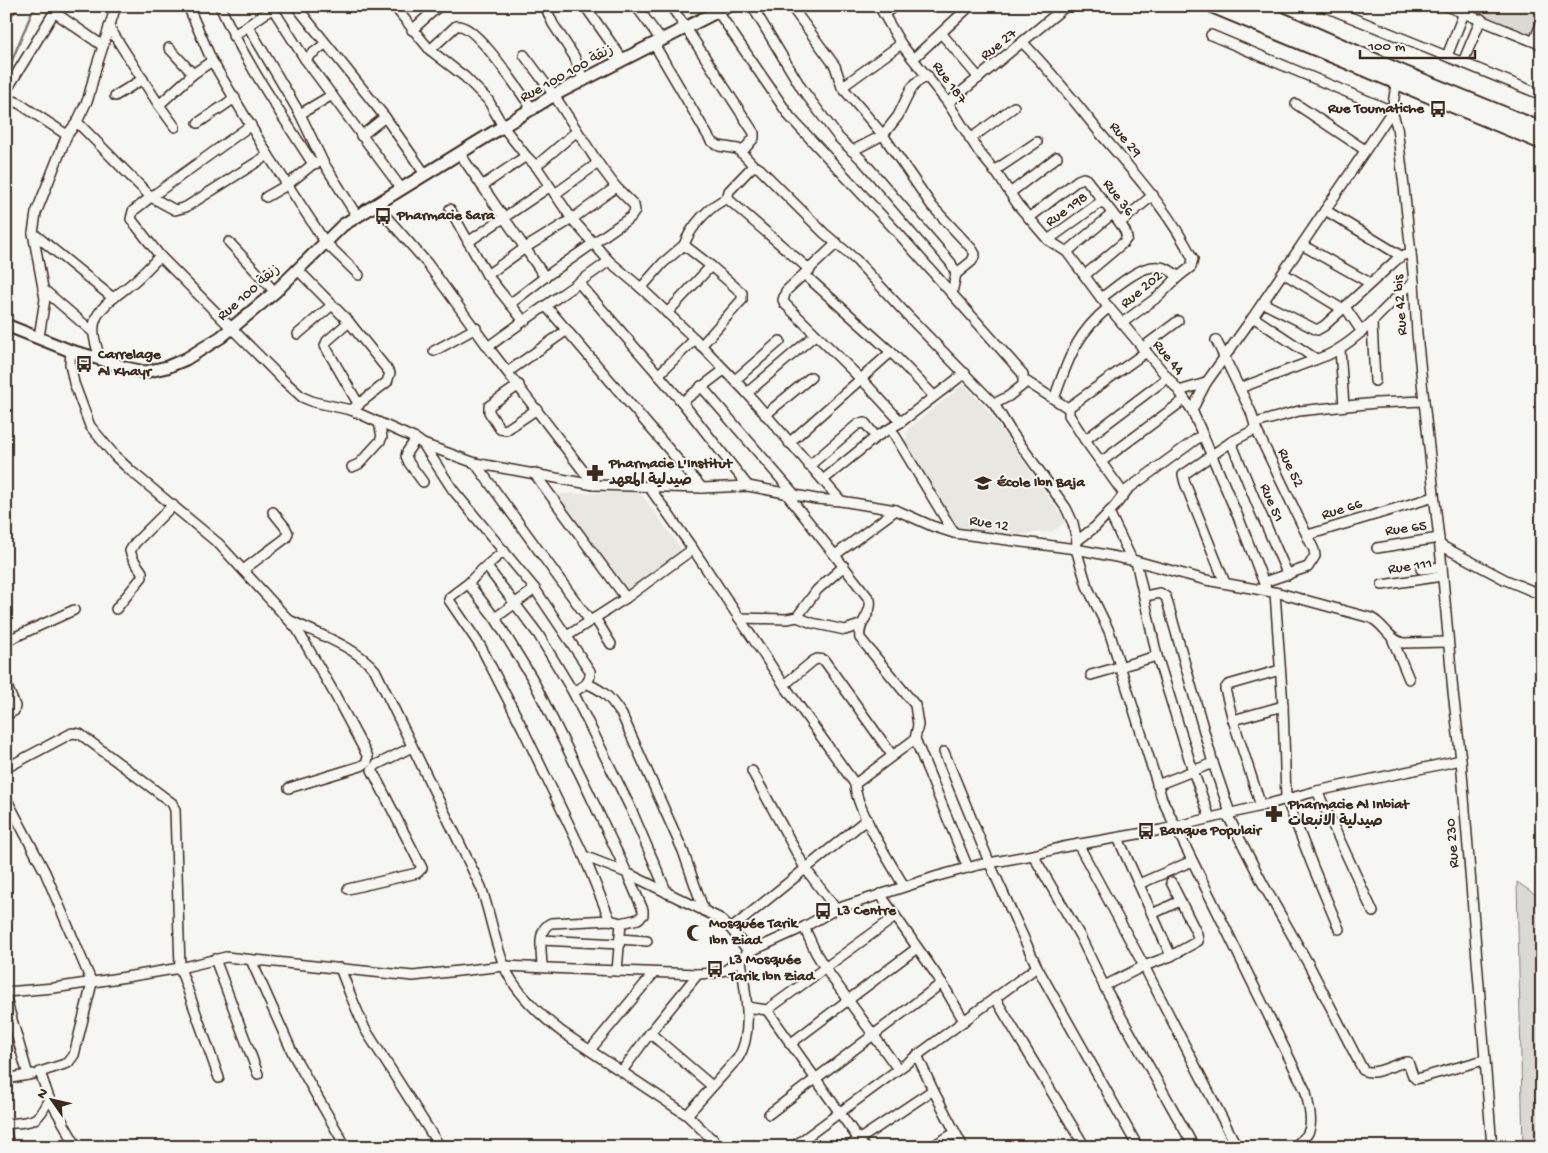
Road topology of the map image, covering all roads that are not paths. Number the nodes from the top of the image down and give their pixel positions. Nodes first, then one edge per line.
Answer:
1 (115, 6) edge
2 (188, 6) edge
3 (220, 6) edge
4 (296, 6) edge
5 (394, 6) edge
6 (439, 6) edge
7 (545, 6) edge
8 (585, 6) edge
9 (636, 6) edge
10 (670, 6) edge
11 (752, 6) edge
12 (791, 6) edge
13 (895, 6) edge
14 (970, 6) edge
15 (1066, 6) edge
16 (1214, 6) edge
17 (1248, 6) edge
18 (1323, 6) edge
19 (1446, 6) edge
20 (274, 8) edge
21 (724, 8) edge
22 (56, 9) edge
23 (881, 10) edge
24 (1464, 13) junction
25 (1481, 19) junction
26 (1542, 22) edge
27 (248, 26) junction
28 (109, 27) junction
29 (686, 28) junction
30 (412, 30) junction
31 (941, 33) junction
32 (1211, 35) dead end
33 (234, 36) junction
34 (658, 42) junction
35 (1023, 43) junction
36 (1538, 43) edge
37 (325, 44) junction
38 (901, 44) junction
39 (103, 46) junction
40 (169, 48) dead end
41 (430, 50) junction
42 (524, 54) dead end
43 (1447, 56) junction
44 (914, 58) junction
45 (305, 59) junction
46 (623, 60) junction
47 (212, 62) junction
48 (1463, 62) junction
49 (192, 74) junction
50 (928, 76) junction
51 (1397, 77) junction
52 (979, 78) junction
53 (143, 79) junction
54 (584, 81) junction
55 (842, 87) junction
56 (6, 91) edge
57 (332, 95) junction
58 (554, 95) junction
59 (1542, 95) edge
60 (115, 96) dead end
61 (235, 98) junction
62 (6, 99) edge
63 (948, 104) junction
64 (1296, 104) dead end
65 (159, 105) junction
66 (1014, 107) dead end
67 (532, 110) junction
68 (1392, 111) junction
69 (300, 114) junction
70 (385, 117) junction
71 (77, 122) junction
72 (198, 123) dead end
73 (251, 125) junction
74 (175, 127) dead end
75 (504, 128) junction
76 (1542, 130) edge
77 (577, 131) junction
78 (68, 135) junction
79 (883, 135) junction
80 (360, 136) junction
81 (970, 139) junction
82 (1037, 142) dead end
83 (1542, 142) edge
84 (1365, 150) junction
85 (852, 151) junction
86 (742, 153) junction
87 (460, 154) junction
88 (268, 155) junction
89 (526, 156) junction
90 (1057, 157) dead end
91 (323, 162) junction
92 (598, 163) junction
93 (313, 164) junction
94 (536, 166) junction
95 (754, 166) junction
96 (996, 173) junction
97 (425, 174) junction
98 (287, 185) junction
99 (482, 186) junction
100 (616, 187) junction
101 (400, 188) junction
102 (552, 191) junction
103 (1010, 193) junction
104 (1153, 195) junction
105 (150, 197) junction
106 (266, 197) dead end
107 (728, 198) junction
108 (1102, 201) junction
109 (376, 205) junction
110 (450, 209) dead end
111 (1325, 210) junction
112 (1112, 214) junction
113 (357, 216) junction
114 (503, 218) junction
115 (1029, 218) junction
116 (572, 219) junction
117 (1120, 223) junction
118 (33, 233) junction
119 (1048, 240) junction
120 (228, 242) dead end
121 (325, 242) junction
122 (468, 242) junction
123 (594, 244) junction
124 (837, 244) junction
125 (684, 245) junction
126 (1302, 245) junction
127 (525, 248) junction
128 (1067, 252) junction
129 (1411, 253) junction
130 (160, 256) junction
131 (1401, 256) junction
132 (609, 261) junction
133 (1193, 264) joint
134 (712, 266) junction
135 (298, 270) junction
136 (808, 273) junction
137 (1282, 273) junction
138 (956, 274) junction
139 (1084, 274) junction
140 (359, 275) dead end
141 (487, 275) junction
142 (545, 277) junction
143 (1178, 277) junction
144 (1414, 282) junction
145 (579, 283) junction
146 (1370, 283) junction
147 (641, 288) junction
148 (43, 290) junction
149 (275, 292) junction
150 (952, 293) junction
151 (114, 298) junction
152 (1101, 298) junction
153 (1263, 303) junction
154 (510, 304) junction
155 (331, 306) junction
156 (546, 306) junction
157 (1109, 307) junction
158 (1343, 308) junction
159 (667, 313) junction
160 (1253, 317) junction
161 (523, 320) junction
162 (1178, 321) dead end
163 (349, 322) junction
164 (1122, 323) junction
165 (1372, 324) junction
166 (6, 325) edge
167 (231, 328) junction
168 (476, 328) junction
169 (567, 330) junction
170 (93, 332) junction
171 (1362, 332) junction
172 (298, 334) dead end
173 (815, 335) junction
174 (39, 337) junction
175 (780, 340) dead end
176 (1216, 340) dead end
177 (698, 343) junction
178 (488, 347) junction
179 (1340, 349) junction
180 (1144, 350) junction
181 (71, 351) junction
182 (434, 351) dead end
183 (891, 352) junction
184 (1225, 357) junction
185 (100, 359) junction
186 (1316, 359) junction
187 (724, 370) junction
188 (509, 371) junction
189 (965, 373) junction
190 (658, 375) junction
191 (811, 378) dead end
192 (1167, 378) junction
193 (861, 379) junction
194 (735, 380) junction
195 (1024, 380) junction
196 (1375, 382) dead end
197 (1206, 383) junction
198 (519, 385) junction
199 (701, 386) junction
200 (1240, 388) junction
201 (1179, 392) junction
202 (747, 393) junction
203 (934, 396) junction
204 (1054, 400) junction
205 (1184, 400) junction
206 (682, 402) junction
207 (1424, 402) junction
208 (994, 404) junction
209 (1344, 406) junction
210 (355, 407) junction
211 (1068, 408) junction
212 (537, 409) junction
213 (1192, 410) junction
214 (765, 415) junction
215 (901, 422) junction
216 (379, 423) junction
217 (1256, 426) junction
218 (891, 429) junction
219 (1202, 435) junction
220 (876, 437) junction
221 (1085, 440) junction
222 (420, 442) junction
223 (1231, 442) junction
224 (789, 443) junction
225 (1211, 455) junction
226 (1101, 462) junction
227 (475, 463) junction
228 (808, 466) junction
229 (352, 467) dead end
230 (534, 473) junction
231 (823, 480) junction
232 (423, 482) dead end
233 (594, 485) junction
234 (748, 486) junction
235 (649, 487) junction
236 (702, 488) junction
237 (790, 493) junction
238 (1124, 494) junction
239 (1434, 497) junction
240 (841, 501) junction
241 (174, 505) junction
242 (896, 510) junction
243 (273, 512) dead end
244 (1109, 512) junction
245 (954, 533) junction
246 (1308, 535) junction
247 (1439, 542) junction
248 (1077, 545) junction
249 (1377, 548) dead end
250 (693, 549) junction
251 (504, 551) junction
252 (835, 555) junction
253 (1134, 561) junction
254 (844, 566) junction
255 (486, 567) junction
256 (243, 570) junction
257 (1421, 570) dead end
258 (1442, 572) junction
259 (1288, 575) junction
260 (470, 582) junction
261 (1225, 583) junction
262 (1382, 585) dead end
263 (535, 589) junction
264 (1269, 589) junction
265 (1542, 595) edge
266 (1145, 596) junction
267 (626, 598) junction
268 (515, 604) junction
269 (116, 609) dead end
270 (74, 610) dead end
271 (797, 617) junction
272 (495, 618) junction
273 (739, 618) junction
274 (289, 620) junction
275 (592, 620) junction
276 (860, 625) junction
277 (567, 636) junction
278 (1392, 638) junction
279 (6, 642) edge
280 (1448, 642) junction
281 (611, 644) dead end
282 (1157, 656) junction
283 (1122, 666) junction
284 (1280, 670) junction
285 (1091, 676) dead end
286 (1409, 679) dead end
287 (6, 684) edge
288 (588, 684) junction
289 (784, 685) junction
290 (573, 692) junction
291 (1283, 706) junction
292 (6, 715) edge
293 (1233, 720) junction
294 (915, 739) junction
295 (412, 747) junction
296 (944, 752) dead end
297 (892, 755) junction
298 (1461, 760) junction
299 (1213, 763) junction
300 (6, 768) edge
301 (1193, 770) junction
302 (752, 771) dead end
303 (855, 784) junction
304 (1157, 785) junction
305 (289, 788) dead end
306 (1317, 790) junction
307 (6, 798) edge
308 (1286, 798) junction
309 (1260, 806) junction
310 (1229, 814) junction
311 (1210, 818) junction
312 (867, 819) junction
313 (1175, 827) junction
314 (1118, 838) junction
315 (1078, 844) junction
316 (1033, 855) junction
317 (584, 856) junction
318 (1192, 861) junction
319 (990, 864) junction
320 (805, 868) junction
321 (968, 868) junction
322 (628, 873) junction
323 (1171, 882) dead end
324 (1139, 884) junction
325 (904, 886) junction
326 (348, 889) dead end
327 (667, 893) junction
328 (880, 894) junction
329 (1180, 901) junction
330 (836, 909) junction
331 (704, 911) junction
332 (1372, 912) dead end
333 (1152, 914) junction
334 (895, 917) junction
335 (610, 920) junction
336 (621, 922) junction
337 (804, 927) junction
338 (731, 929) junction
339 (1339, 929) dead end
340 (542, 940) junction
341 (620, 941) junction
342 (646, 941) dead end
343 (917, 948) junction
344 (749, 952) junction
345 (1171, 956) junction
346 (215, 959) junction
347 (741, 959) junction
348 (251, 960) junction
349 (504, 966) junction
350 (1144, 966) junction
351 (542, 967) junction
352 (180, 968) junction
353 (340, 968) junction
354 (825, 968) junction
355 (1037, 968) junction
356 (617, 971) junction
357 (654, 973) junction
358 (698, 974) junction
359 (92, 983) junction
360 (942, 983) junction
361 (1104, 986) junction
362 (6, 992) edge
363 (995, 998) junction
364 (6, 999) edge
365 (849, 1000) junction
366 (747, 1007) junction
367 (767, 1010) junction
368 (964, 1021) junction
369 (650, 1033) junction
370 (874, 1034) junction
371 (790, 1044) junction
372 (590, 1050) junction
373 (917, 1055) junction
374 (1484, 1060) junction
375 (898, 1069) junction
376 (622, 1071) junction
377 (40, 1072) junction
378 (258, 1074) dead end
379 (28, 1075) junction
380 (219, 1078) dead end
381 (6, 1079) edge
382 (815, 1079) junction
383 (712, 1086) junction
384 (933, 1090) junction
385 (49, 1098) junction
386 (840, 1112) junction
387 (769, 1114) dead end
388 (687, 1115) junction
389 (6, 1124) edge
390 (6, 1131) edge
391 (955, 1133) junction
392 (713, 1138) junction
393 (861, 1143) edge
394 (9, 1147) edge
395 (77, 1147) edge
396 (346, 1147) edge
397 (440, 1147) edge
398 (704, 1147) edge
399 (720, 1147) edge
400 (793, 1147) edge
401 (848, 1147) edge
402 (931, 1147) edge
403 (963, 1147) edge
404 (1085, 1147) edge
405 (1138, 1147) edge
406 (1194, 1147) edge
407 (1237, 1147) edge
408 (1293, 1147) edge
409 (1492, 1147) edge

1 - 28 street
2 - 47 street
3 - 33 street
4 - 37 street
5 - 30 street
6 - 30 street
7 - 54 street
8 - 46 street
9 - 34 street
10 - 29 street
11 - 85 street
12 - 55 street
13 - 23 street
14 - 31 street
15 - 35 street, Rue 27
16 - 51 main road
17 - 51 main road
18 - 43 street
19 - 24 street
20 - 27 street
20 - 45 street
21 - 29 street, Rue 100 زنقة 100
21 - 150 street
22 - 39 street
22 - 56 street
23 - 38 street, Rue 187
24 - 25 street
24 - 43 street
25 - 36 street
25 - 48 street
26 - 36 street
27 - 33 street
27 - 69 street
28 - 39 street
28 - 53 street
29 - 34 street, Rue 100 زنقة 100
29 - 86 street
30 - 41 street
31 - 44 street
31 - 52 street
32 - 68 street
33 - 93 street
34 - 46 street, Rue 100 زنقة 100
34 - 86 street
35 - 52 street, Rue 27
35 - 104 street, Rue 29
37 - 45 street
37 - 70 street
38 - 44 street, Rue 187
38 - 55 street
39 - 71 street
40 - 49 street
41 - 67 street
41 - 75 street
42 - 58 street
43 - 48 street
44 - 50 street, Rue 187
45 - 57 street
46 - 54 street, Rue 100 زنقة 100
47 - 49 street
47 - 61 street
48 - 59 street
49 - 65 street
50 - 63 street, Rue 187
50 - 79 street
51 - 68 street, Rue 42 bis
51 - 76 main road
51 - 83 main road
52 - 63 street, Rue 27
53 - 60 street
53 - 65 street
54 - 58 street, Rue 100 زنقة 100
55 - 79 street
57 - 69 street
57 - 80 street
58 - 67 street, Rue 100 زنقة 100
58 - 77 street
61 - 72 street
61 - 73 street
62 - 78 street
63 - 81 street, Rue 187
64 - 84 street
65 - 74 street
66 - 81 street
67 - 75 street, Rue 100 زنقة 100
68 - 84 street
68 - 129 street, Rue 42 bis
69 - 91 street
70 - 80 street
70 - 97 street
71 - 78 street
71 - 105 street
73 - 88 street
73 - 105 street
75 - 87 street, Rue 100 زنقة 100
75 - 89 street
77 - 92 street
77 - 94 street
78 - 118 street
79 - 85 street
79 - 138 street
80 - 101 street
81 - 96 street, Rue 187
82 - 96 street
84 - 111 street
85 - 138 street
86 - 95 street
87 - 97 street, Rue 100 زنقة 100
87 - 99 street
88 - 98 street
88 - 105 street
89 - 94 street
89 - 99 street
90 - 103 street
91 - 93 street
91 - 113 street
92 - 100 street
92 - 102 street
93 - 98 street
94 - 102 street
95 - 107 street
95 - 124 street
96 - 103 street, Rue 44
97 - 101 street, Rue 100 زنقة
98 - 106 street
98 - 121 street
99 - 114 street
100 - 116 street
100 - 123 street
101 - 109 street, Rue 100 زنقة
102 - 114 street
102 - 116 street
103 - 115 street, Rue 44
104 - 117 street
104 - 133 street, Rue 29
105 - 130 street, Rue 12
107 - 125 street
107 - 136 street
108 - 112 street, Rue 36
108 - 115 street, Rue 36
108 - 119 street, Rue 198
109 - 113 street, Rue 100 زنقة
109 - 168 street
110 - 122 street
111 - 126 street
111 - 131 street
112 - 117 street, Rue 36
112 - 128 street
113 - 121 street, Rue 100 زنقة
114 - 122 street
114 - 127 street
115 - 119 street, Rue 44
116 - 123 street
116 - 127 street
117 - 139 street, Rue 36
118 - 148 street
118 - 151 street
119 - 128 street, Rue 44
120 - 149 street
121 - 135 street, Rue 100 زنقة
121 - 140 street
122 - 141 street
123 - 132 street
123 - 142 street
124 - 136 street
124 - 189 street
125 - 134 street
125 - 147 street
126 - 137 street
126 - 146 street
127 - 141 street
127 - 142 street
128 - 139 street, Rue 44
129 - 131 street
129 - 144 street, Rue 42 bis
130 - 151 street
130 - 167 street, Rue 12
131 - 146 street
132 - 145 street
132 - 147 street
133 - 143 street, Rue 202
134 - 159 street
134 - 177 street
135 - 149 street, Rue 100 زنقة
135 - 155 street
136 - 173 street
136 - 183 street
137 - 153 street
137 - 158 street
138 - 150 street
139 - 152 street, Rue 44
141 - 154 street
142 - 154 street
143 - 152 street
143 - 164 street, Rue 202
144 - 165 street
144 - 207 street, Rue 42 bis
145 - 156 street
145 - 190 street
146 - 158 street
147 - 159 street
148 - 170 street
148 - 174 street
149 - 167 street, Rue 100 زنقة
150 - 195 street
151 - 170 street
152 - 157 street, Rue 44
153 - 158 street
153 - 160 street
154 - 161 street
155 - 163 street
155 - 172 street
156 - 161 street
156 - 169 street
157 - 164 street, Rue 44
157 - 204 street
158 - 171 street
159 - 177 street
160 - 184 street
160 - 186 street
161 - 178 street
162 - 180 street
163 - 210 street
163 - 210 street
164 - 180 street, Rue 44
165 - 171 street
165 - 196 street
166 - 174 street, Rue 100 زنقة
167 - 185 street, Rue 100 زنقة
167 - 210 street, Rue 12
168 - 178 street
168 - 182 street
169 - 188 street
169 - 236 street
170 - 185 street
171 - 179 street
173 - 193 street
173 - 202 street
174 - 181 street, Rue 100 زنقة
175 - 194 street
176 - 184 street
177 - 187 street
177 - 190 street
178 - 188 street
179 - 186 street
179 - 209 street
180 - 192 street, Rue 44
180 - 211 street
181 - 185 street, Rue 100 زنقة
181 - 241 street
183 - 193 street
183 - 203 street
184 - 197 street
184 - 200 street, Rue 52
186 - 200 street
187 - 194 street
187 - 199 street
188 - 198 street
189 - 203 street
189 - 208 street
190 - 206 street
191 - 214 street
192 - 201 street, Rue 44
192 - 221 street
193 - 215 street
193 - 224 street
194 - 202 street
195 - 204 street
195 - 208 street
197 - 201 street
197 - 213 street
198 - 212 street
198 - 212 street
199 - 206 street
199 - 237 street
200 - 217 street, Rue 52
201 - 205 street, Rue 44
202 - 214 street
203 - 215 street
204 - 211 street
205 - 213 street, Rue 44
205 - 226 street
206 - 234 street
207 - 209 street
207 - 239 street, Rue 42 bis
208 - 248 street
209 - 217 street
210 - 216 street, Rue 12
211 - 221 street
212 - 233 street
213 - 219 street, Rue 44
214 - 224 street
215 - 218 street
216 - 222 street, Rue 12
216 - 229 street
217 - 223 street
217 - 246 street, Rue 52
218 - 220 street
218 - 245 street
219 - 225 street, Rue 44
219 - 238 street
220 - 228 street
220 - 231 street
221 - 226 street
222 - 227 street, Rue 12
222 - 232 street
222 - 251 street
223 - 225 street
223 - 259 street, Rue 51
224 - 228 street
225 - 261 street
225 - 264 street, Rue 44
226 - 238 street
227 - 230 street, Rue 12
227 - 275 street
228 - 231 street
230 - 233 street, Rue 12
230 - 267 street
231 - 240 street
233 - 235 street, Rue 12
234 - 236 street, Rue 12
234 - 237 street, Rue 12
235 - 236 street, Rue 12
235 - 250 street
237 - 240 street, Rue 12
237 - 252 street
238 - 244 street
239 - 246 street, Rue 66
239 - 247 street, Rue 42 bis
240 - 242 street, Rue 12
241 - 256 street
241 - 269 street
242 - 245 street, Rue 12
242 - 252 street
243 - 256 street
244 - 248 street
244 - 253 street
245 - 248 street, Rue 12
246 - 259 street, Rue 66
247 - 249 street, Rue 65
247 - 258 street, Rue 230
247 - 265 street
248 - 253 street, Rue 12
248 - 283 street
250 - 267 street
250 - 273 street
251 - 255 street
251 - 263 street
252 - 254 street
253 - 261 street, Rue 12
253 - 266 street
254 - 271 street
254 - 276 street
255 - 260 street
255 - 268 street
256 - 274 street
257 - 258 street
258 - 262 street, Rue 111
258 - 280 street, Rue 230
259 - 264 street, Rue 66
260 - 272 street
260 - 317 street
261 - 264 street, Rue 12
263 - 268 street
263 - 277 street
264 - 278 street, Rue 12
264 - 284 street, Rue 44
266 - 282 street
266 - 299 street
267 - 275 street
268 - 272 street
268 - 290 street
270 - 279 street
271 - 273 street
271 - 276 street
272 - 322 street
273 - 289 street
274 - 295 street
274 - 305 street
275 - 277 street
275 - 281 street
276 - 294 street
277 - 288 street
278 - 280 street
278 - 286 street
280 - 298 street, Rue 230
282 - 283 street
282 - 301 street
283 - 285 street
283 - 304 street
284 - 291 street, Rue 44
284 - 293 street
287 - 292 street
288 - 290 street
288 - 331 street
289 - 297 street
289 - 303 street
290 - 327 street
291 - 293 street
291 - 308 street, Rue 44
293 - 309 street
294 - 297 street
294 - 321 street
295 - 326 street
295 - 349 street
296 - 319 street
297 - 303 street
298 - 306 street
298 - 374 street, Rue 230
299 - 301 street
299 - 310 street
300 - 352 street
301 - 304 street
301 - 311 street
302 - 320 street
303 - 312 street
304 - 313 street
306 - 308 street
306 - 332 street
307 - 359 street
308 - 309 street
308 - 339 street, Rue 44
309 - 310 street
310 - 311 street
310 - 374 street
311 - 313 street
312 - 320 street
312 - 325 street
313 - 314 street
313 - 318 street
314 - 315 street
314 - 324 street
315 - 316 street
315 - 350 street
316 - 319 street
316 - 361 street
317 - 322 street
317 - 335 street
318 - 324 street
318 - 408 street
319 - 321 street
319 - 355 street
320 - 330 street
320 - 338 street
321 - 325 street
322 - 327 street
322 - 336 street
323 - 329 street
324 - 333 street
325 - 328 street
327 - 331 street
328 - 330 street
328 - 334 street
329 - 333 street
329 - 345 street
330 - 337 street
331 - 338 street
333 - 345 street
334 - 343 street
334 - 354 street
335 - 336 street
335 - 340 street
336 - 341 street
337 - 344 street
337 - 354 street
338 - 344 street
340 - 341 street
340 - 351 street
341 - 342 street
341 - 356 street
343 - 360 street
343 - 365 street
344 - 347 street
345 - 350 street
346 - 348 street
346 - 352 street
346 - 378 street
347 - 358 street
347 - 366 street
348 - 353 street
348 - 396 street
349 - 351 street
349 - 353 street
349 - 372 street
350 - 361 street
350 - 407 street
351 - 356 street
352 - 359 street
352 - 380 street
353 - 397 street
354 - 365 street
354 - 367 street
355 - 363 street
355 - 405 street
356 - 357 street
357 - 358 street
357 - 372 street
358 - 369 street
359 - 362 street
359 - 377 street
360 - 368 street
360 - 370 street
361 - 406 street
363 - 368 street
363 - 404 street
364 - 379 street
365 - 370 street
365 - 371 street
366 - 367 street
366 - 383 street
367 - 371 street
368 - 373 street
369 - 376 street
369 - 383 street
370 - 375 street
370 - 382 street
371 - 382 street
372 - 376 street
373 - 375 street
373 - 384 street
374 - 409 street, Rue 230
375 - 386 street
376 - 388 street
377 - 379 street
377 - 385 street
379 - 381 street
382 - 386 street
382 - 387 street
383 - 388 street
384 - 391 street
384 - 393 street
385 - 389 street
385 - 395 street
386 - 393 street
386 - 400 street
388 - 392 street
390 - 394 street
391 - 402 street
391 - 403 street
392 - 398 street
392 - 399 street
393 - 401 street

